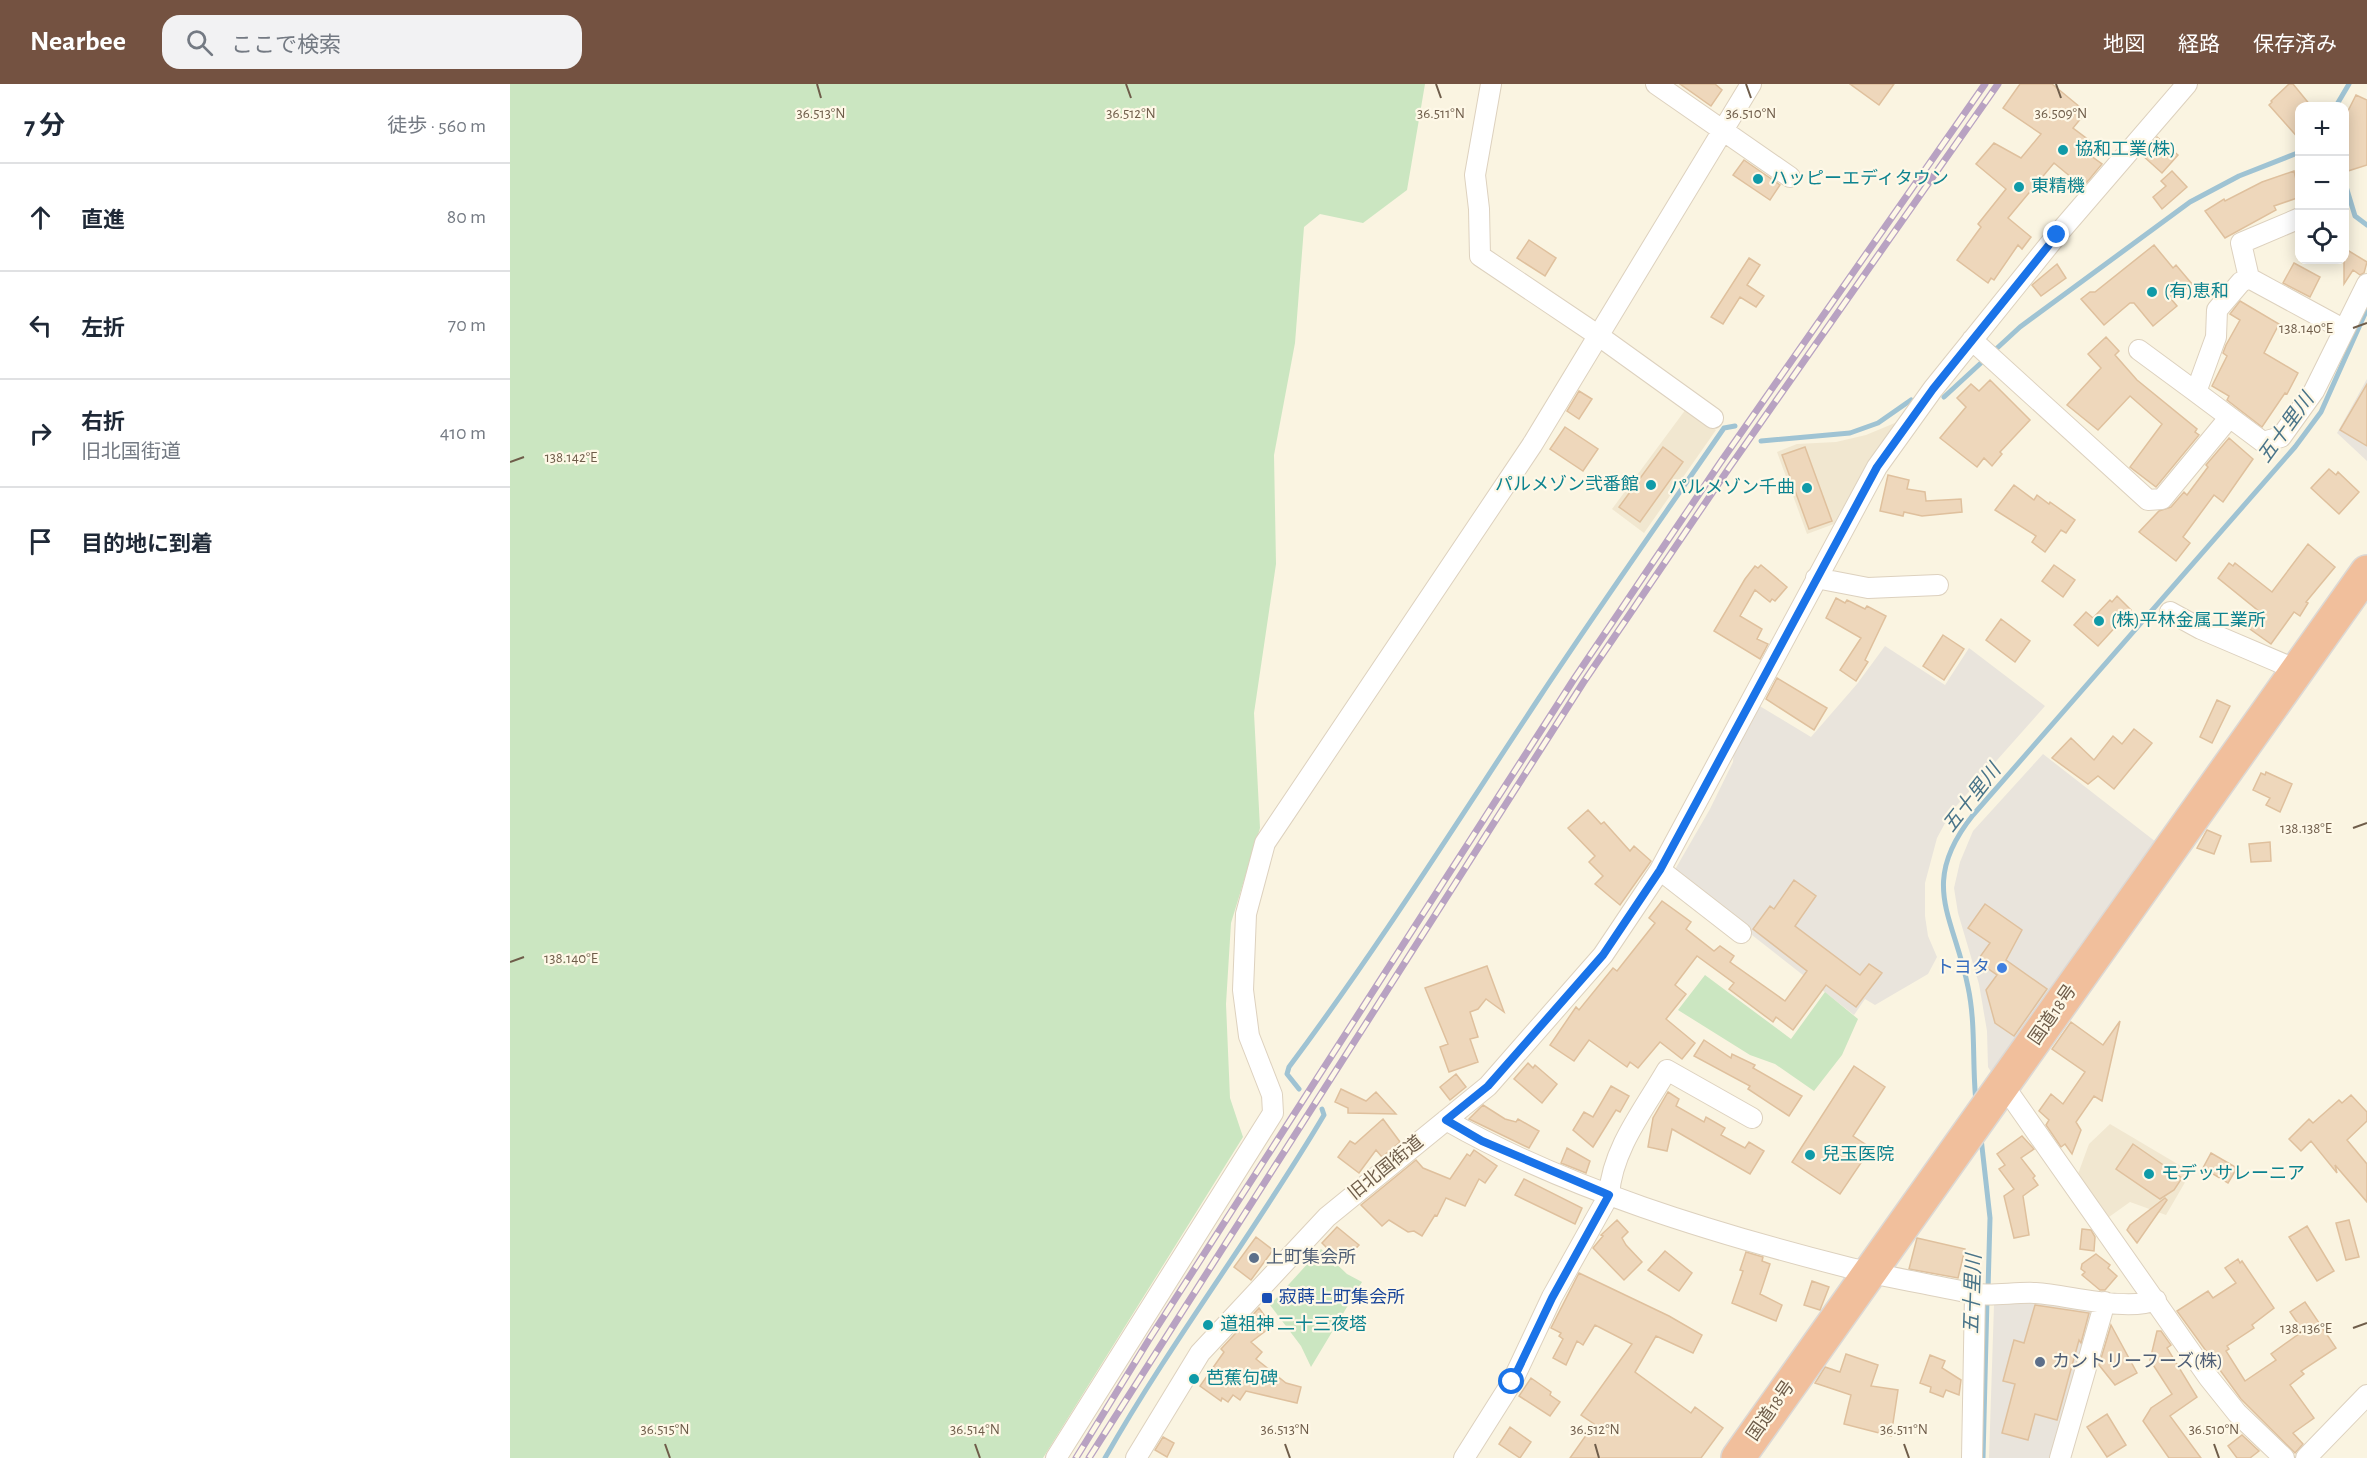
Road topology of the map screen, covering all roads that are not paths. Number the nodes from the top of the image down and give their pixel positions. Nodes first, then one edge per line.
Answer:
1 (1491, 84) edge
2 (1656, 84) edge
3 (1751, 84) edge
4 (2187, 84) edge
5 (1724, 130) junction
6 (1790, 177) dead end
7 (2295, 220) edge
8 (2249, 278) junction
9 (2367, 284) edge
10 (2343, 329) junction
11 (1599, 336) junction
12 (1983, 350) junction
13 (2139, 350) dead end
14 (2196, 392) junction
15 (1713, 417) dead end
16 (2229, 418) junction
17 (2367, 573) edge
18 (1816, 578) junction
19 (1938, 585) dead end
20 (2170, 612) dead end
21 (2295, 669) junction
22 (1660, 870) junction
23 (1741, 933) dead end
24 (1997, 1094) junction
25 (1752, 1118) dead end
26 (1446, 1120) junction
27 (1609, 1195) junction
28 (1870, 1271) junction
29 (1983, 1295) junction
30 (2156, 1300) junction
31 (2105, 1302) junction
32 (2367, 1395) edge
33 (1056, 1458) edge
34 (1136, 1458) edge
35 (1464, 1458) edge
36 (1738, 1458) edge
37 (1972, 1458) edge
38 (2060, 1458) edge
39 (2283, 1458) edge
40 (2306, 1458) edge

1 - 11 street
2 - 5 street
3 - 5 street
4 - 12 street, 旧北国街道
5 - 6 street
5 - 11 street
7 - 8 street
8 - 10 street
8 - 14 street
9 - 10 street
10 - 16 street
11 - 15 street
11 - 33 street
12 - 16 street
12 - 18 street, 旧北国街道
13 - 14 street
14 - 16 street
17 - 21 highway, 国道18号
18 - 19 street
18 - 22 street, 旧北国街道
20 - 21 street
21 - 24 highway, 国道18号
22 - 23 street
22 - 26 street, 旧北国街道
24 - 28 highway, 国道18号
24 - 30 street
25 - 27 street
26 - 27 street
26 - 34 street, 旧北国街道
27 - 28 street
27 - 35 street
28 - 29 street
28 - 36 highway, 国道18号
29 - 31 street
29 - 37 street
30 - 31 street
30 - 39 street
31 - 38 street
32 - 40 street

